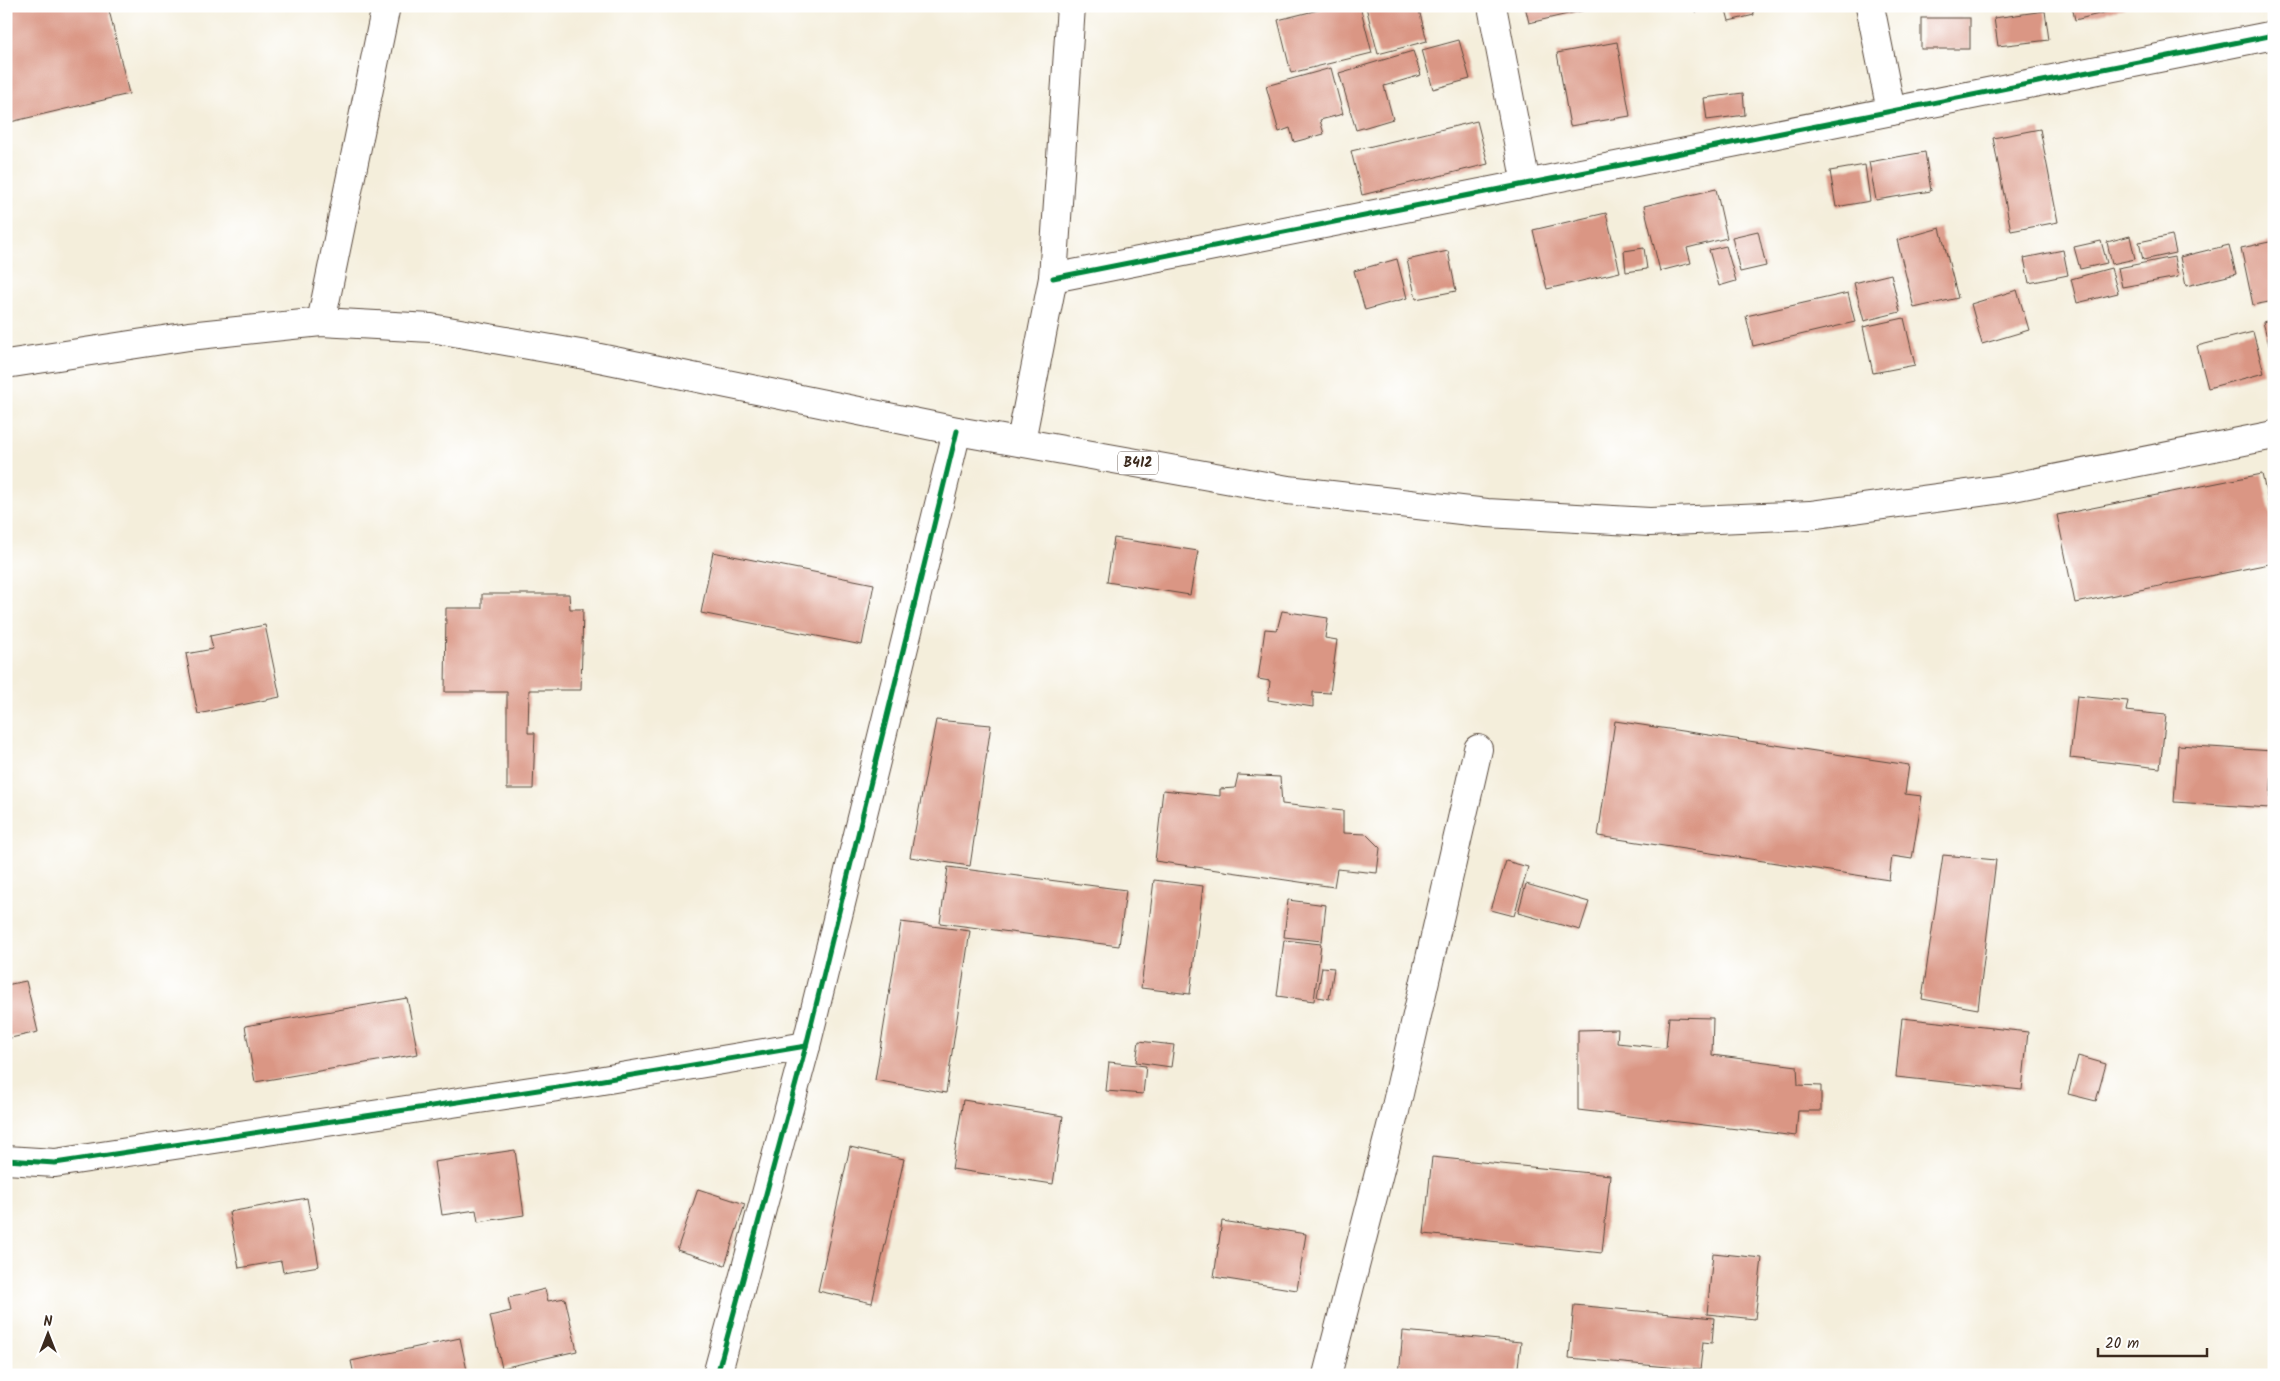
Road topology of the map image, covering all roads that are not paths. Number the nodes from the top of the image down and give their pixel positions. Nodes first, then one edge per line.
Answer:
1 (386, 6) edge
2 (1071, 6) edge
3 (1492, 6) edge
4 (1870, 6) edge
5 (2274, 35) edge
6 (1891, 111) junction
7 (1526, 184) junction
8 (1053, 278) junction
9 (321, 322) junction
10 (6, 364) edge
11 (957, 431) junction
12 (2274, 435) edge
13 (1021, 441) junction
14 (1478, 749) dead end
15 (806, 1046) junction
16 (6, 1160) edge
17 (717, 1375) edge
18 (1326, 1375) edge

1 - 9 street
2 - 8 street
3 - 7 street
4 - 6 street
5 - 6 street
6 - 7 street
7 - 8 street
8 - 13 street
9 - 10 street, B412
9 - 11 street, B412
11 - 13 street, B412
11 - 15 street
12 - 13 street, B412
14 - 18 street
15 - 16 street
15 - 17 street

